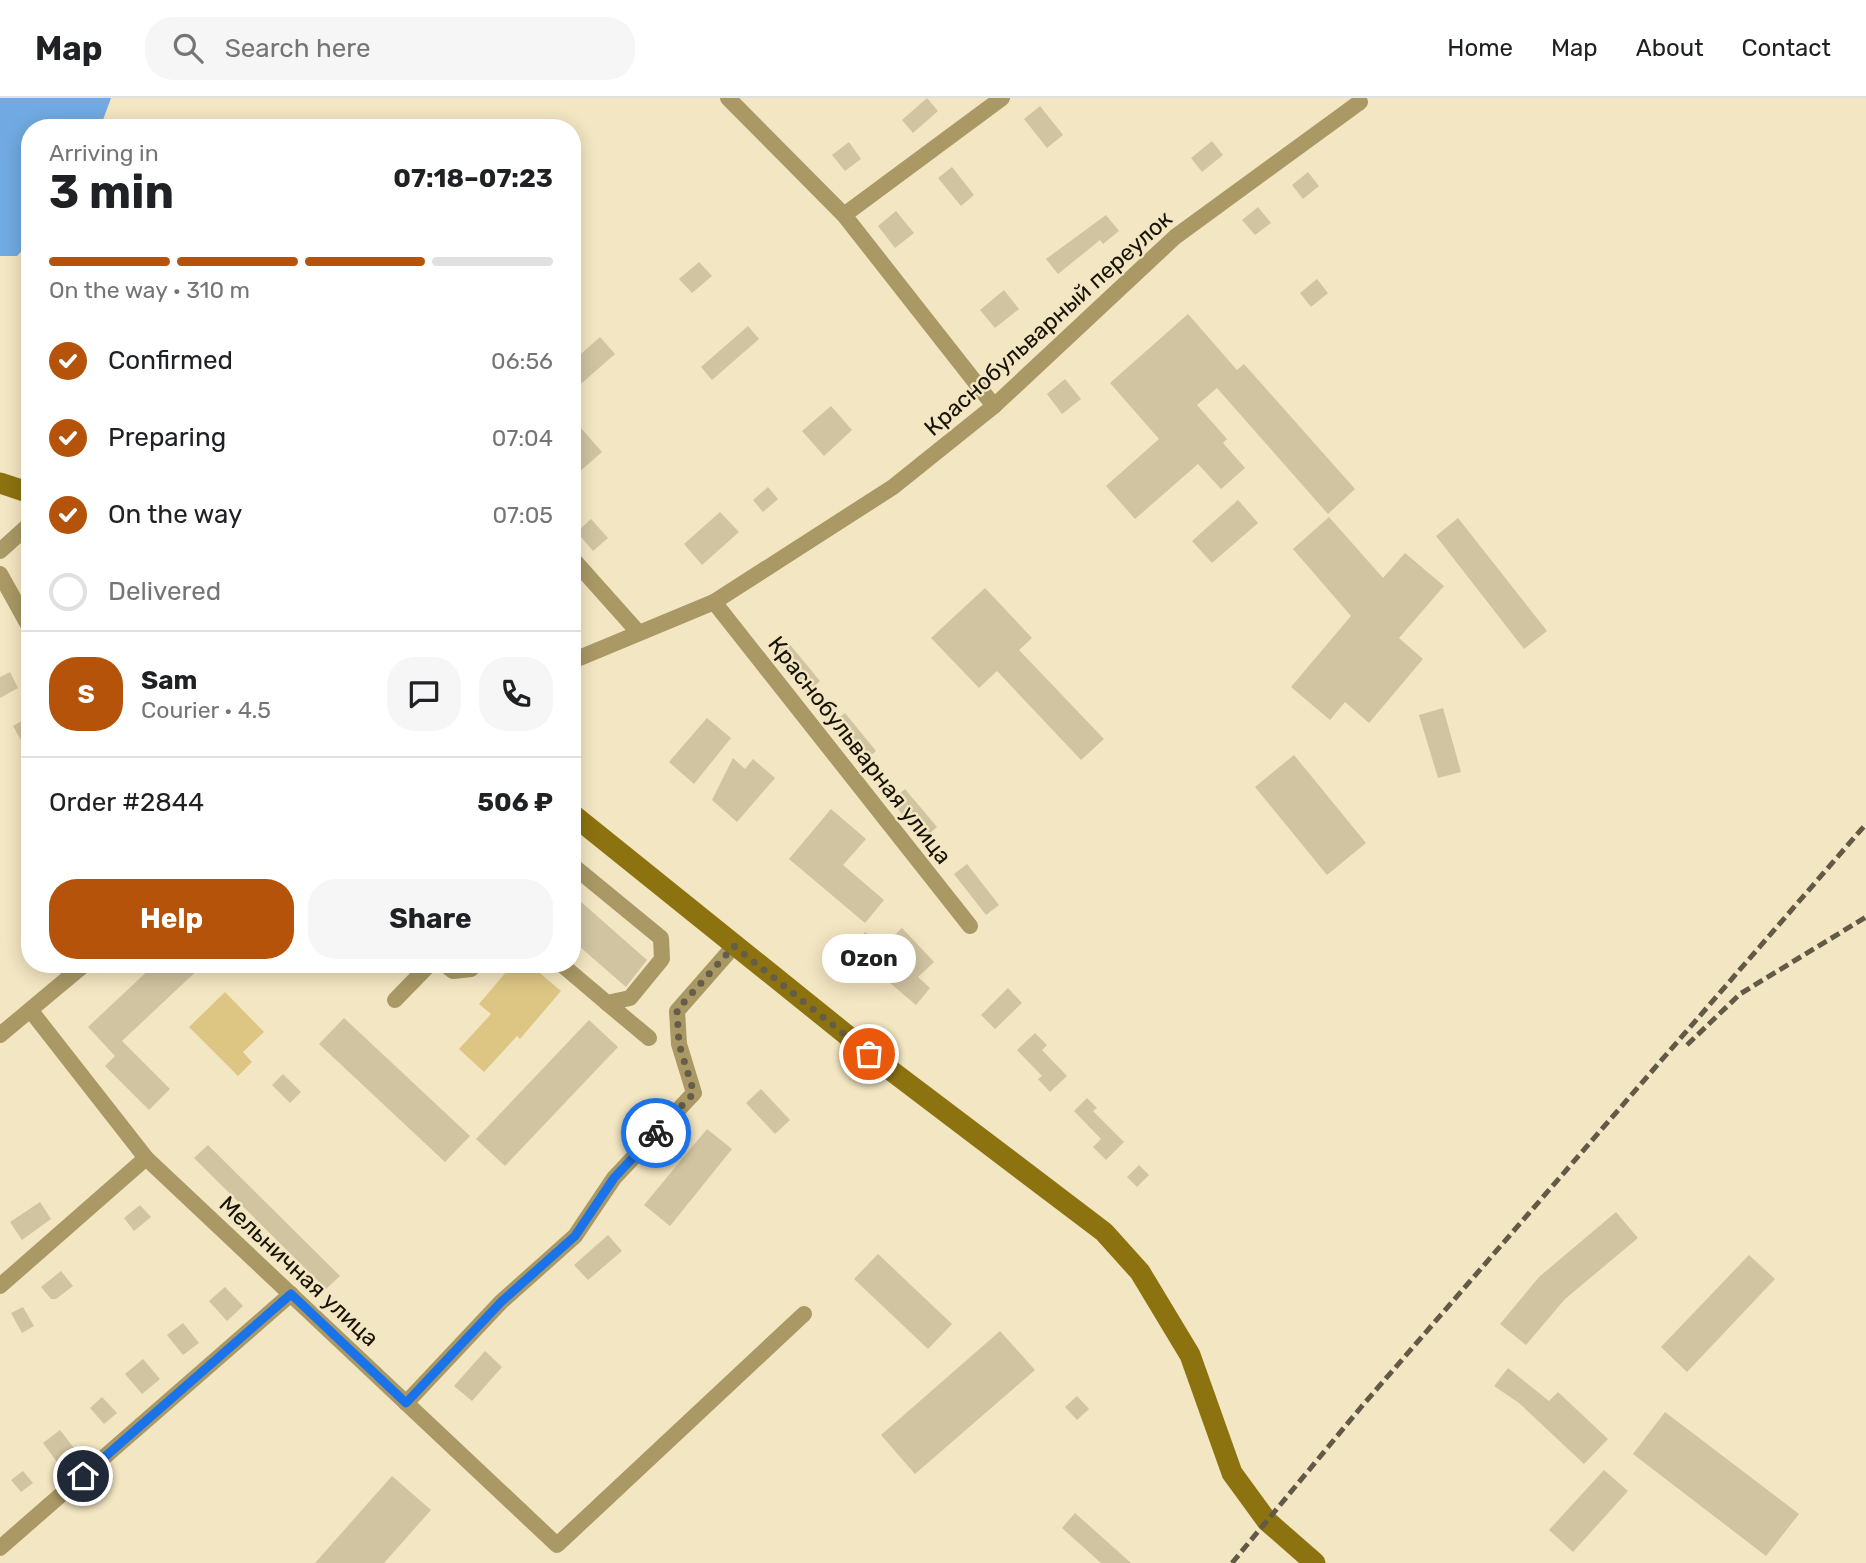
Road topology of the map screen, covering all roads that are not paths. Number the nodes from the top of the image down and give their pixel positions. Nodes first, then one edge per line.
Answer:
1 (728, 98) edge
2 (1002, 98) edge
3 (1360, 102) dead end
4 (844, 215) junction
5 (994, 406) junction
6 (0, 484) edge
7 (21, 490) edge
8 (21, 532) edge
9 (0, 551) edge
10 (581, 568) edge
11 (0, 574) edge
12 (714, 602) junction
13 (21, 612) edge
14 (638, 632) junction
15 (581, 657) edge
16 (581, 821) edge
17 (581, 872) edge
18 (970, 926) dead end
19 (734, 946) junction
20 (75, 973) edge
21 (421, 973) edge
22 (572, 973) edge
23 (395, 1000) dead end
24 (607, 1003) junction
25 (31, 1010) junction
26 (0, 1012) edge
27 (6, 1030) edge
28 (649, 1038) dead end
29 (146, 1158) junction
30 (0, 1286) edge
31 (291, 1294) junction
32 (804, 1314) dead end
33 (406, 1403) junction
34 (0, 1548) edge
35 (1315, 1563) edge

1 - 4 street
2 - 4 street
3 - 5 street, Краснобульварный переулок
4 - 5 street
5 - 12 street, Краснобульварный переулок
6 - 7 street
8 - 9 street
10 - 14 street
11 - 13 street
12 - 14 street, Краснобульварный переулок
12 - 18 street, Краснобульварная улица
14 - 15 street, Краснобульварный переулок
16 - 19 street
17 - 24 street
19 - 33 street
19 - 35 street
20 - 25 street
21 - 23 street
22 - 24 street
24 - 28 street
25 - 27 street
25 - 29 street, Мельничная улица
26 - 27 street
29 - 30 street
29 - 31 street, Мельничная улица
31 - 33 street, Мельничная улица
31 - 34 street
32 - 33 street, Мельничная улица

